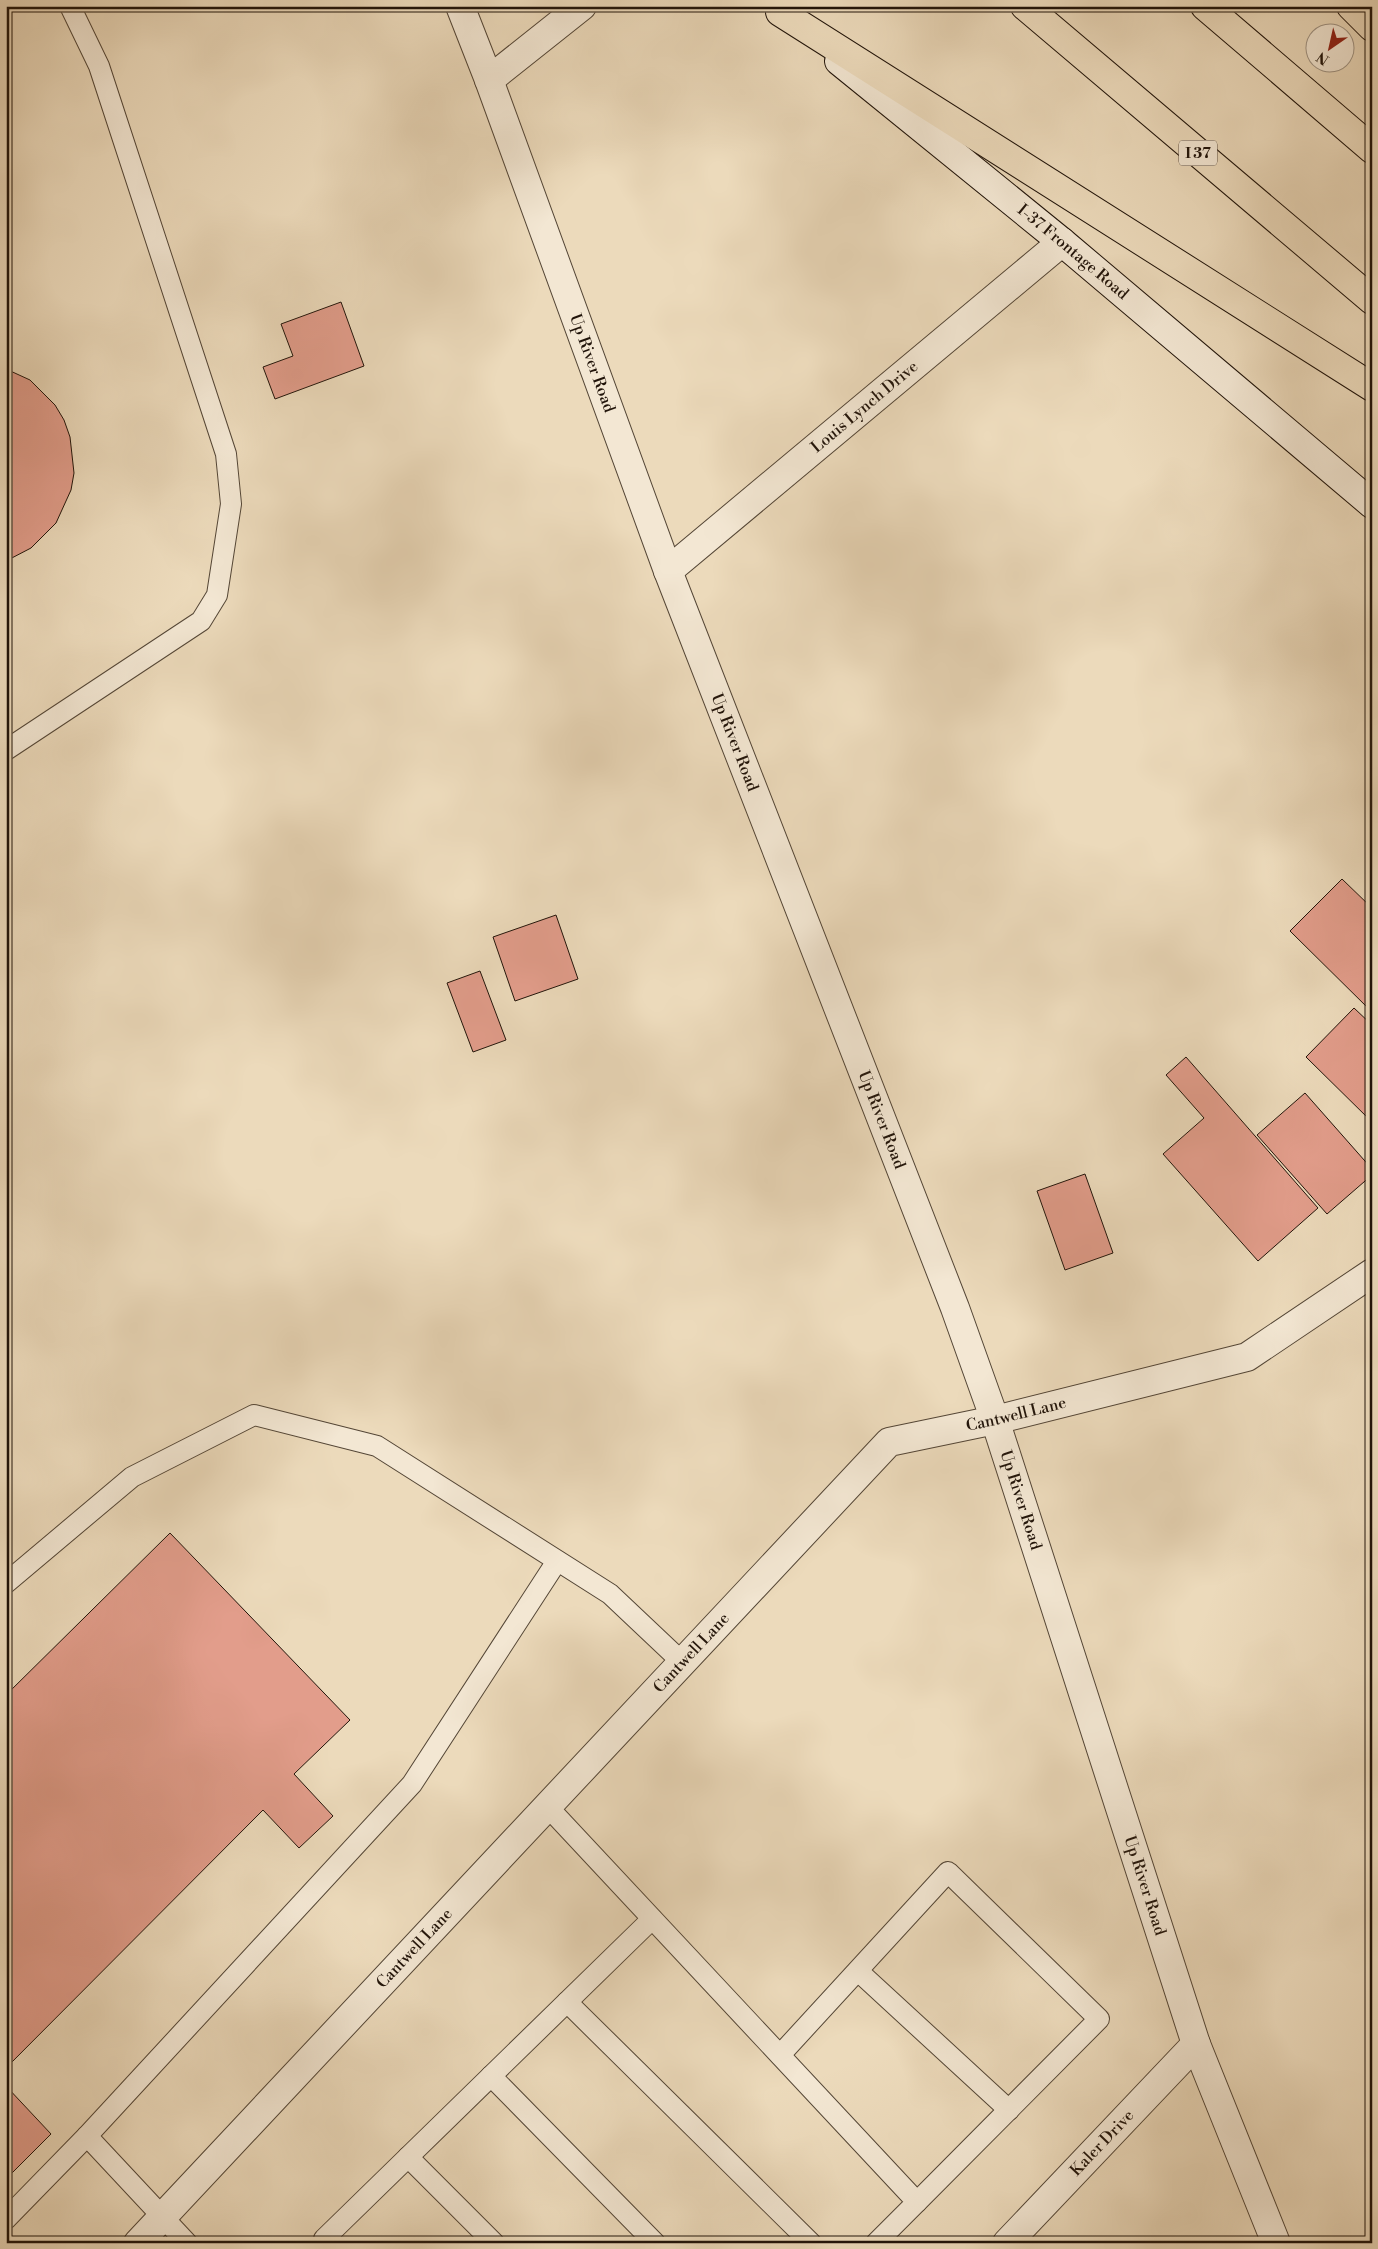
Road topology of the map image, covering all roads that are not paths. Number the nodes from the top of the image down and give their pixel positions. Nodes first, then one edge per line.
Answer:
1 (55, 6) edge
2 (70, 6) edge
3 (460, 6) edge
4 (582, 6) edge
5 (1025, 6) edge
6 (1205, 6) edge
7 (1351, 6) edge
8 (776, 9) edge
9 (1372, 27) edge
10 (99, 66) junction
11 (490, 80) junction
12 (1372, 149) edge
13 (1062, 242) junction
14 (1372, 300) edge
15 (1372, 387) edge
16 (1372, 504) edge
17 (668, 571) junction
18 (6, 750) edge
19 (1372, 1273) edge
20 (995, 1420) junction
21 (557, 1561) junction
22 (6, 1584) edge
23 (682, 1662) junction
24 (547, 1806) junction
25 (652, 1918) junction
26 (858, 1971) junction
27 (567, 2002) junction
28 (1196, 2044) junction
29 (780, 2056) junction
30 (491, 2076) junction
31 (1009, 2110) junction
32 (87, 2136) junction
33 (408, 2157) junction
34 (917, 2202) junction
35 (162, 2217) junction
36 (6, 2219) edge
37 (138, 2243) edge
38 (187, 2243) edge
39 (328, 2243) edge
40 (494, 2243) edge
41 (655, 2243) edge
42 (811, 2243) edge
43 (876, 2243) edge
44 (1007, 2243) edge
45 (1276, 2243) edge

1 - 10 lane
2 - 10 lane
3 - 11 street, Up River Road
4 - 11 street
5 - 14 highway, I 37
6 - 12 highway
7 - 9 highway
8 - 13 street, I-37 Frontage Road
8 - 15 highway
10 - 18 lane
11 - 17 street, Up River Road
13 - 16 street, I-37 Frontage Road
13 - 17 street, Louis Lynch Drive
17 - 20 street, Up River Road
19 - 20 street, Cantwell Lane
20 - 23 street, Cantwell Lane
20 - 28 street, Up River Road
21 - 22 lane
21 - 23 lane
21 - 32 lane
23 - 24 street, Cantwell Lane
24 - 25 lane
24 - 35 street, Cantwell Lane
25 - 27 lane
25 - 29 lane
26 - 29 lane
26 - 31 lane
26 - 31 lane
27 - 30 lane
27 - 42 lane
28 - 44 street, Kaler Drive
28 - 45 street, Up River Road
29 - 34 lane
30 - 33 lane
30 - 41 lane
31 - 34 lane
32 - 35 lane
32 - 36 lane
33 - 39 lane
33 - 40 lane
34 - 43 lane
35 - 37 street, Cantwell Lane
35 - 38 lane

